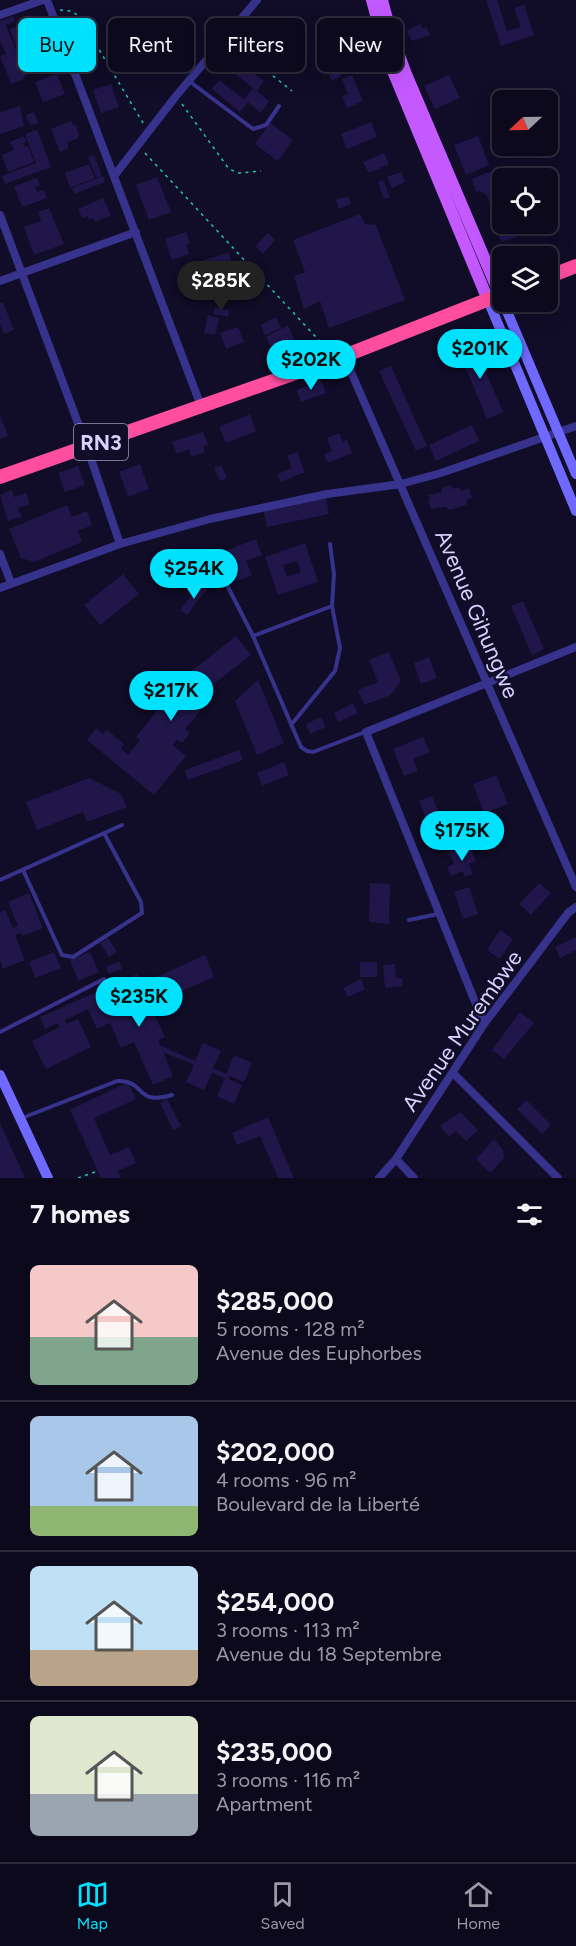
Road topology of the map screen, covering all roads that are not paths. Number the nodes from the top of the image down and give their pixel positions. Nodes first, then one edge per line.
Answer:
1 (45, 0) edge
2 (257, 0) edge
3 (372, 0) edge
4 (382, 0) edge
5 (0, 15) edge
6 (401, 76) junction
7 (189, 81) junction
8 (279, 106) dead end
9 (114, 176) junction
10 (0, 215) edge
11 (136, 232) junction
12 (576, 266) edge
13 (22, 273) junction
14 (558, 273) edge
15 (0, 281) edge
16 (492, 282) edge
17 (492, 301) edge
18 (504, 312) edge
19 (505, 312) edge
20 (340, 358) junction
21 (201, 406) junction
22 (576, 426) edge
23 (559, 432) junction
24 (545, 438) junction
25 (87, 447) junction
26 (576, 474) edge
27 (0, 477) edge
28 (401, 484) junction
29 (576, 511) edge
30 (120, 544) junction
31 (330, 544) dead end
32 (0, 554) edge
33 (223, 577) dead end
34 (11, 584) junction
35 (0, 588) edge
36 (332, 606) junction
37 (253, 636) junction
38 (576, 646) edge
39 (486, 681) junction
40 (291, 725) junction
41 (366, 732) junction
42 (122, 825) dead end
43 (104, 833) junction
44 (23, 870) junction
45 (0, 880) edge
46 (576, 887) edge
47 (576, 907) edge
48 (439, 914) junction
49 (409, 920) dead end
50 (104, 979) dead end
51 (484, 1024) junction
52 (0, 1032) edge
53 (453, 1073) junction
54 (0, 1075) edge
55 (172, 1095) dead end
56 (21, 1119) junction
57 (396, 1158) junction
58 (48, 1178) edge
59 (379, 1178) edge
60 (414, 1178) edge
61 (558, 1178) edge

1 - 5 street
1 - 9 street
2 - 7 street
3 - 6 main road
4 - 6 main road
6 - 16 main road
7 - 8 lane
7 - 9 street
9 - 11 street
10 - 13 street
11 - 13 street
11 - 21 street
12 - 14 highway
13 - 15 street
13 - 25 street
17 - 20 highway, RN3
18 - 24 main road
19 - 23 main road
20 - 21 highway, RN3
20 - 28 street, Avenue Gihungwe
21 - 25 highway, RN3
22 - 23 street
23 - 24 street
23 - 26 main road
24 - 28 street
24 - 29 main road
25 - 27 highway, RN3
25 - 30 street
28 - 30 street
28 - 39 street, Avenue Gihungwe
30 - 34 street
31 - 36 lane
32 - 34 street
33 - 37 lane
34 - 35 street
36 - 37 lane
36 - 40 lane
37 - 40 lane
38 - 39 street
39 - 41 street
39 - 46 street, Avenue Gihungwe
40 - 41 lane
41 - 48 street
42 - 43 lane
43 - 44 lane
43 - 44 lane
44 - 45 lane
47 - 51 street, Avenue Murembwe
48 - 49 lane
48 - 51 street
50 - 52 lane
51 - 53 street, Avenue Murembwe
53 - 57 street, Avenue Murembwe
53 - 61 street
54 - 56 main road
55 - 56 lane
56 - 58 main road
57 - 59 street, Avenue Murembwe
57 - 60 street

